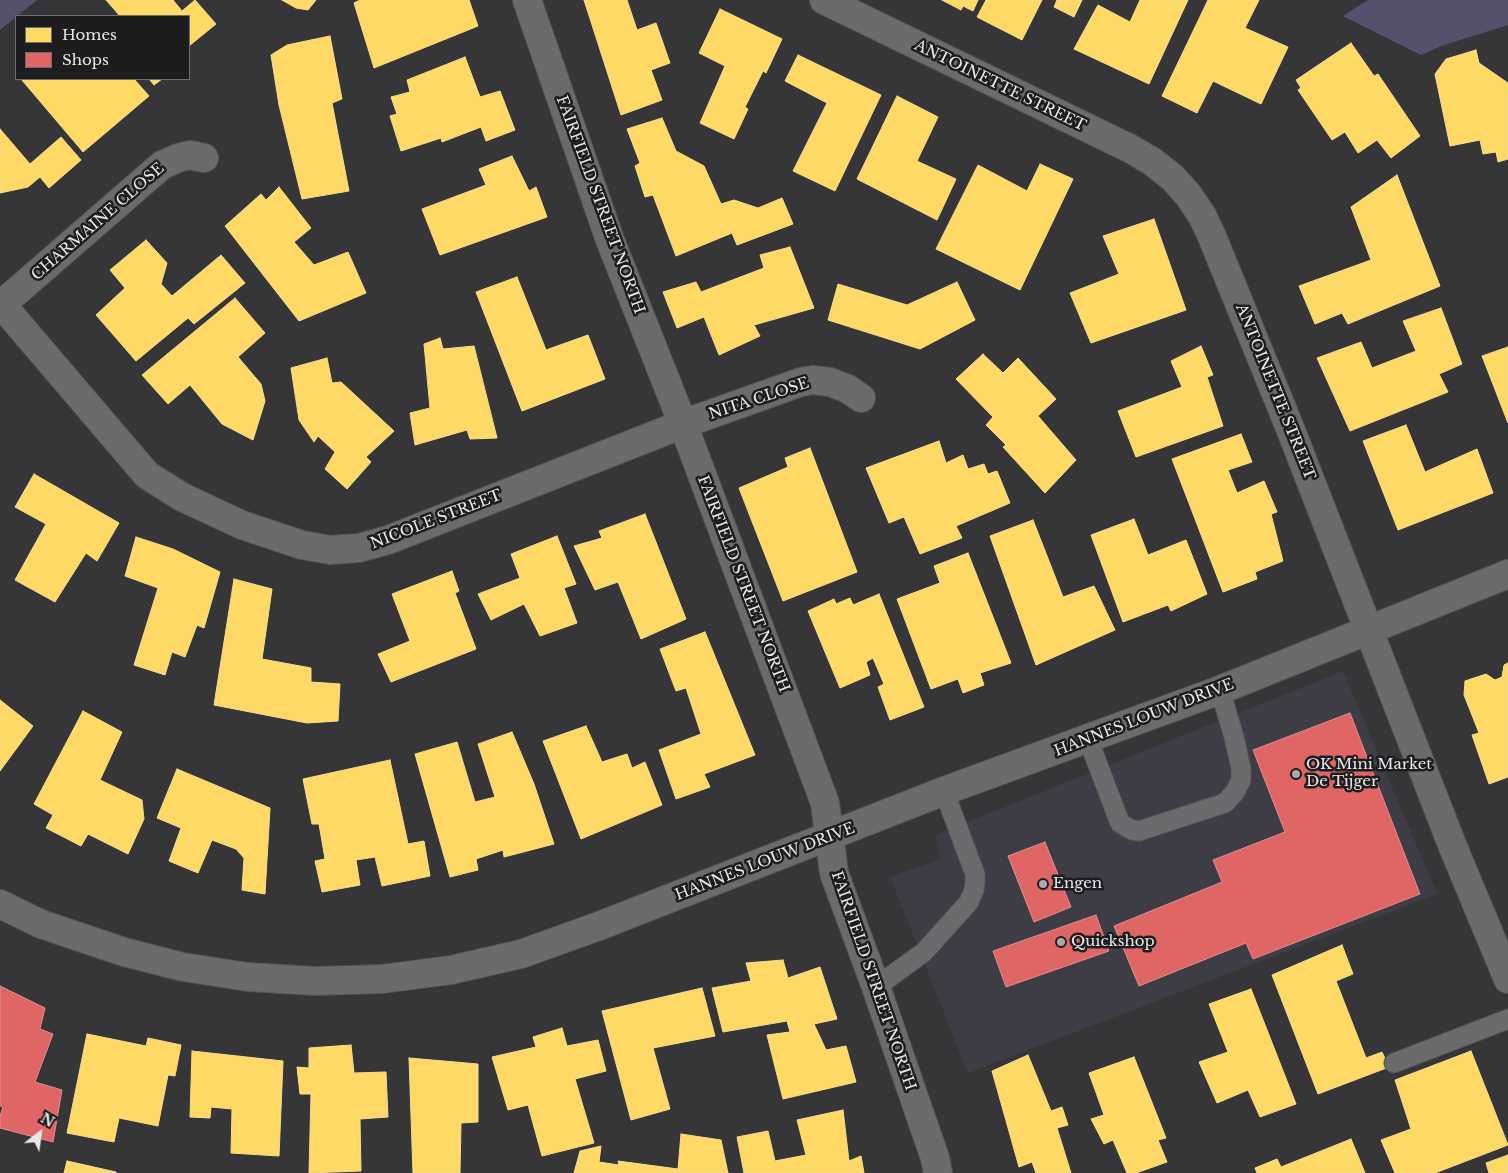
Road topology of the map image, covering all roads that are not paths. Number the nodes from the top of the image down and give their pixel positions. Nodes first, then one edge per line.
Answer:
1 (527, 0) edge
2 (824, 0) edge
3 (204, 158) dead end
4 (1, 306) edge
5 (861, 398) dead end
6 (683, 424) junction
7 (1508, 574) edge
8 (1369, 629) junction
9 (1220, 690) junction
10 (1088, 739) junction
11 (944, 791) junction
12 (830, 837) junction
13 (0, 904) edge
14 (1508, 978) edge
15 (876, 987) junction
16 (1508, 1019) edge
17 (1394, 1063) dead end
18 (938, 1173) edge

1 - 6 street, FAIRFIELD STREET NORTH
2 - 8 street, ANTOINETTE STREET
3 - 4 street, CHARMAINE CLOSE
4 - 6 street, NICOLE STREET
5 - 6 street, NITA CLOSE
6 - 12 street, FAIRFIELD STREET NORTH
7 - 8 street, HANNES LOUW DRIVE
8 - 9 street, HANNES LOUW DRIVE
8 - 14 street, ANTOINETTE STREET
9 - 10 street, HANNES LOUW DRIVE
9 - 10 lane
10 - 11 street, HANNES LOUW DRIVE
11 - 12 street, HANNES LOUW DRIVE
11 - 15 lane
12 - 13 street, HANNES LOUW DRIVE
12 - 15 street, FAIRFIELD STREET NORTH
15 - 18 street, FAIRFIELD STREET NORTH
16 - 17 lane

